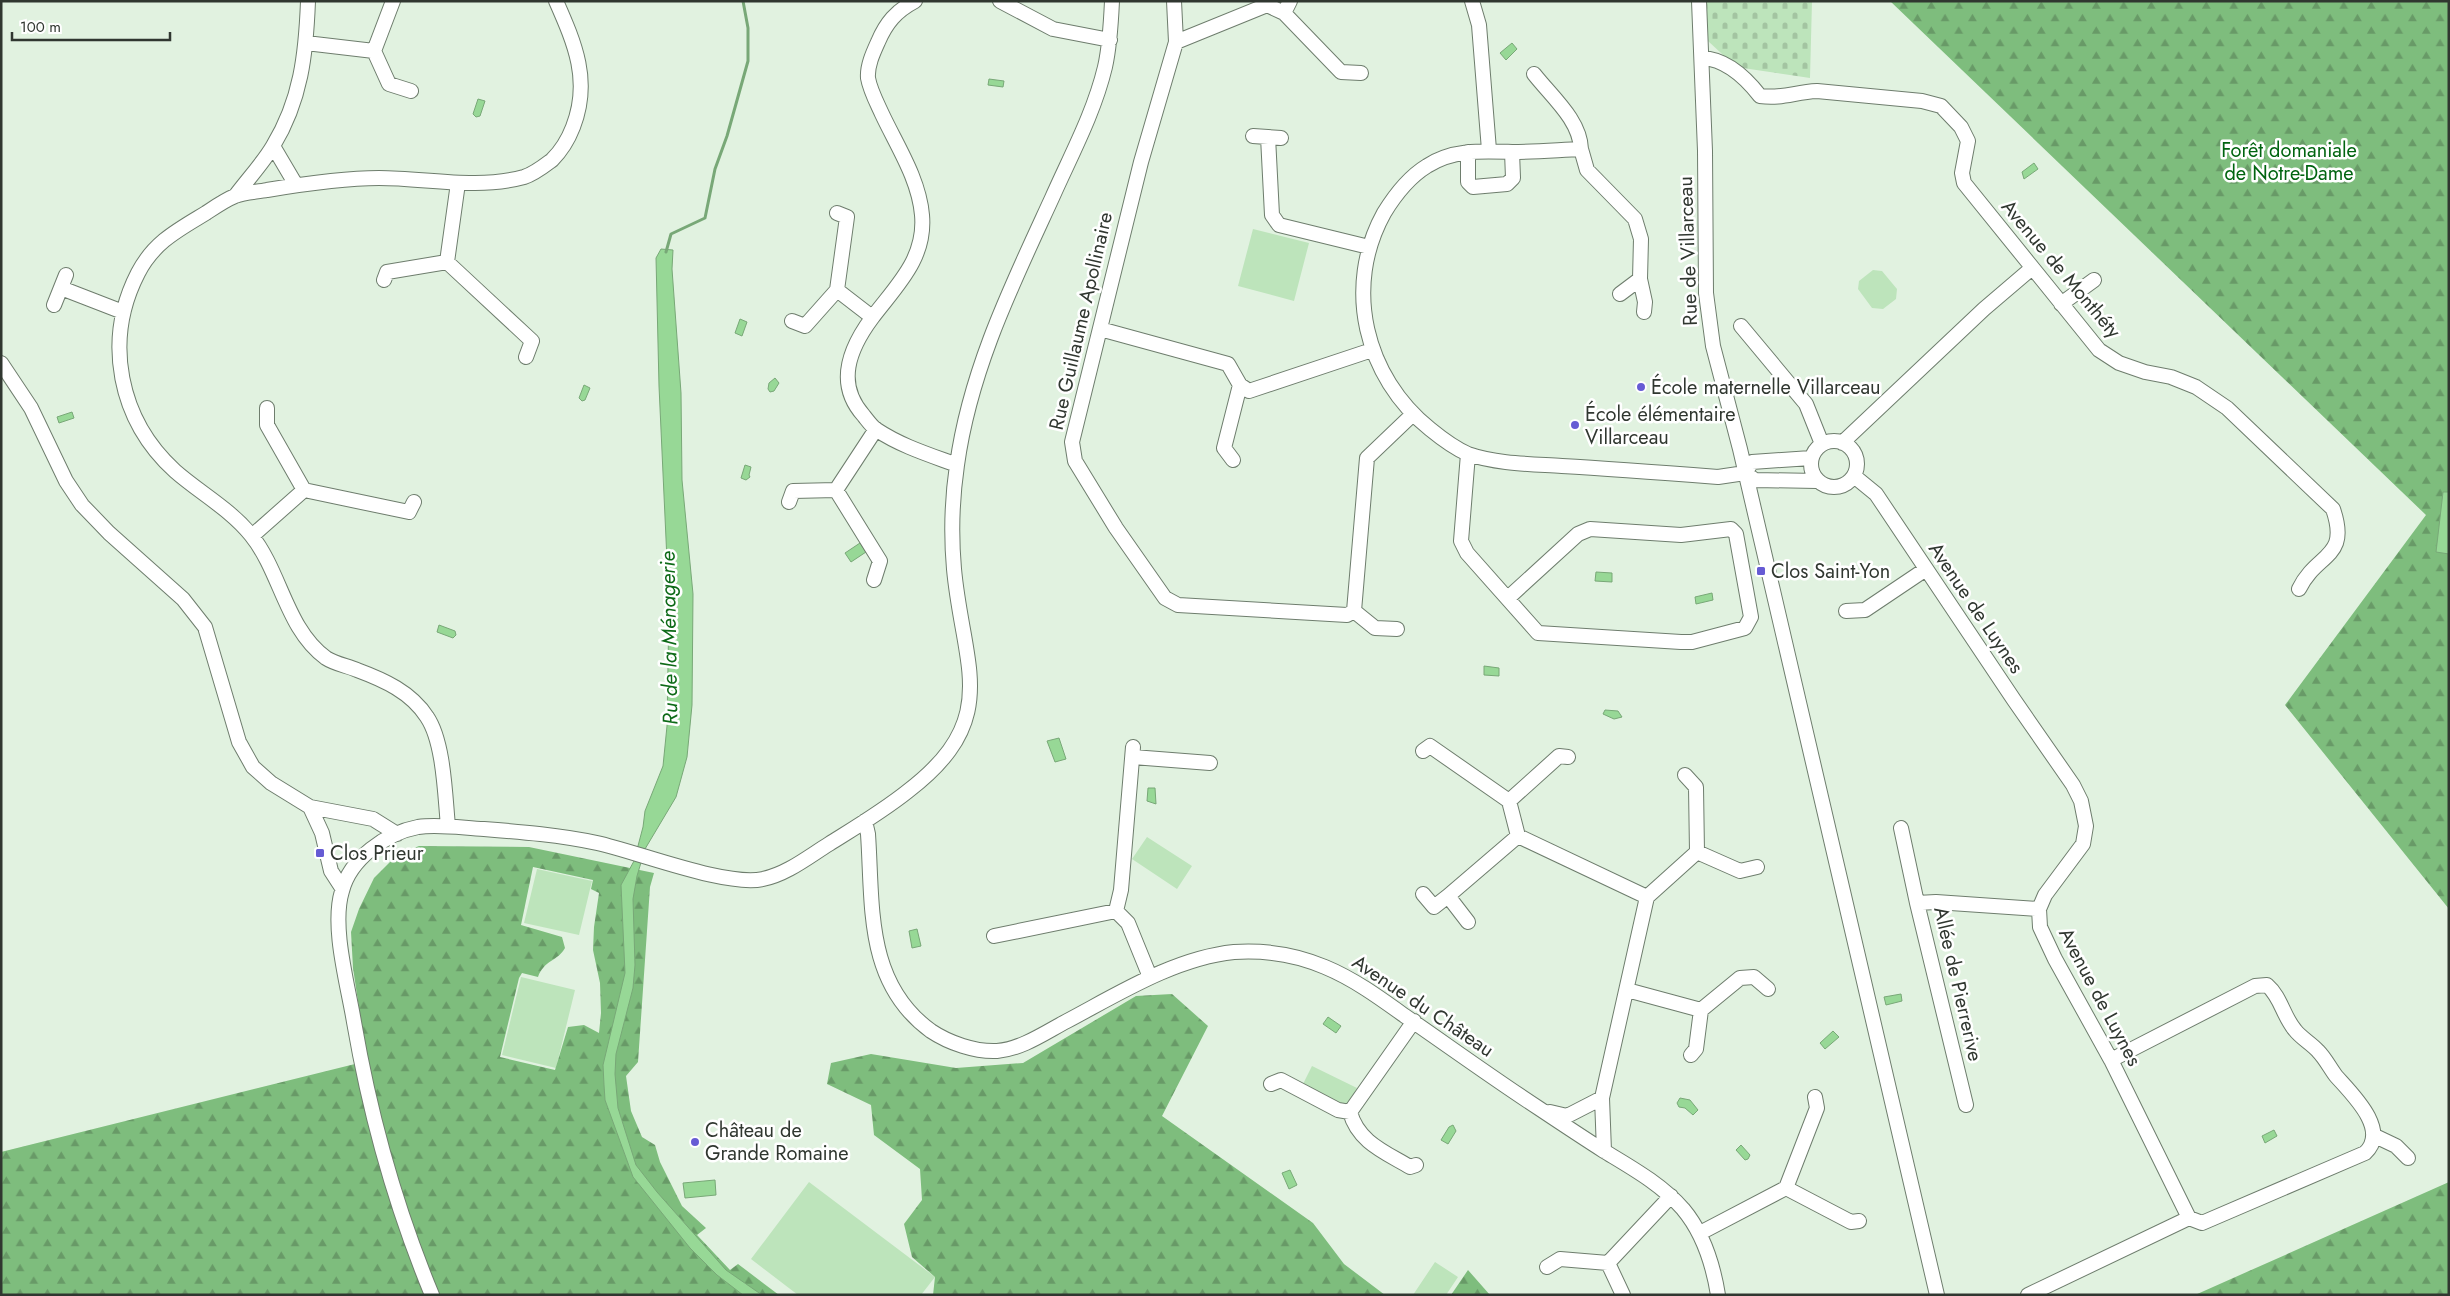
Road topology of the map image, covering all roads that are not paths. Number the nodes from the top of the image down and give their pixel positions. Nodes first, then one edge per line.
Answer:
1 (308, 1) edge
2 (393, 1) edge
3 (556, 1) edge
4 (915, 1) edge
5 (1000, 1) edge
6 (1112, 1) edge
7 (1174, 1) edge
8 (1472, 1) edge
9 (1699, 1) edge
10 (1287, 7) edge
11 (1110, 40) junction
12 (1176, 42) junction
13 (306, 43) junction
14 (374, 51) junction
15 (1702, 58) junction
16 (1361, 73) dead end
17 (1534, 74) dead end
18 (411, 91) dead end
19 (1253, 136) dead end
20 (273, 146) junction
21 (1489, 150) junction
22 (1581, 150) junction
23 (1468, 152) junction
24 (1512, 152) junction
25 (458, 183) junction
26 (296, 185) junction
27 (236, 195) junction
28 (837, 213) dead end
29 (1369, 246) junction
30 (447, 262) junction
31 (2032, 268) junction
32 (1640, 279) junction
33 (384, 280) dead end
34 (2094, 280) dead end
35 (837, 290) junction
36 (1620, 294) dead end
37 (2061, 304) junction
38 (54, 305) dead end
39 (123, 312) junction
40 (1644, 312) dead end
41 (872, 318) junction
42 (792, 321) dead end
43 (1741, 326) dead end
44 (1100, 329) junction
45 (1372, 350) junction
46 (526, 358) dead end
47 (1, 363) edge
48 (1240, 385) junction
49 (267, 408) dead end
50 (1412, 415) junction
51 (876, 429) junction
52 (1842, 443) junction
53 (1822, 444) junction
54 (1468, 454) junction
55 (1811, 458) junction
56 (1233, 460) dead end
57 (957, 465) junction
58 (1744, 473) junction
59 (1854, 476) junction
60 (1817, 481) junction
61 (304, 490) junction
62 (836, 490) junction
63 (414, 502) dead end
64 (789, 502) dead end
65 (252, 536) junction
66 (1926, 568) junction
67 (874, 580) dead end
68 (2299, 589) dead end
69 (1508, 598) junction
70 (1354, 611) junction
71 (1846, 611) dead end
72 (1397, 629) dead end
73 (1423, 752) dead end
74 (1568, 757) dead end
75 (1210, 763) dead end
76 (1685, 774) dead end
77 (1509, 801) junction
78 (310, 807) junction
79 (865, 821) junction
80 (448, 826) junction
81 (1901, 828) dead end
82 (397, 834) junction
83 (1518, 836) junction
84 (1697, 852) junction
85 (1757, 867) dead end
86 (342, 888) junction
87 (1423, 894) dead end
88 (1448, 896) junction
89 (1647, 897) junction
90 (1917, 903) junction
91 (2039, 909) junction
92 (1116, 911) junction
93 (1468, 922) dead end
94 (994, 936) dead end
95 (1150, 977) junction
96 (1768, 989) dead end
97 (1627, 990) junction
98 (1702, 1010) junction
99 (1414, 1022) junction
100 (1691, 1055) dead end
101 (2112, 1060) junction
102 (1271, 1084) dead end
103 (1815, 1097) dead end
104 (1602, 1098) junction
105 (1966, 1105) dead end
106 (1539, 1109) junction
107 (1350, 1112) junction
108 (2374, 1136) junction
109 (1604, 1151) junction
110 (2408, 1158) dead end
111 (1416, 1165) dead end
112 (1786, 1188) junction
113 (1671, 1196) junction
114 (2189, 1218) junction
115 (1858, 1221) dead end
116 (1700, 1233) junction
117 (1608, 1263) junction
118 (1547, 1267) dead end
119 (432, 1295) edge
120 (1623, 1295) edge
121 (1718, 1295) edge
122 (1937, 1295) edge
123 (2028, 1295) edge

1 - 13 street
2 - 14 street
3 - 25 street
4 - 41 street
5 - 11 street
6 - 11 street
7 - 12 street, Rue Guillaume Apollinaire
8 - 21 street
9 - 15 street, Rue de Villarceau
10 - 12 street
10 - 16 street
11 - 57 street
12 - 44 street, Rue Guillaume Apollinaire
13 - 14 street
13 - 20 street
14 - 18 street
15 - 31 street, Avenue de Monthéty
15 - 58 street, Rue de Villarceau
17 - 22 street
19 - 29 street
20 - 26 street
20 - 27 street
21 - 23 street
21 - 24 street
22 - 24 street
22 - 32 street
23 - 24 street
23 - 29 street
25 - 26 street
25 - 30 street
26 - 27 street
27 - 39 street
28 - 35 street
29 - 45 street
30 - 33 street
30 - 46 street
31 - 37 street, Avenue de Monthéty
31 - 52 street
32 - 36 street
32 - 40 street
34 - 37 street
35 - 41 street
35 - 42 street
37 - 68 street, Avenue de Monthéty
38 - 39 street
39 - 65 street
41 - 51 street
43 - 53 street
44 - 48 street
44 - 70 street, Rue Guillaume Apollinaire
45 - 48 street
45 - 50 street
47 - 78 street
48 - 56 street
49 - 61 street
50 - 54 street
50 - 70 street
51 - 57 street
51 - 62 street
52 - 53 street
52 - 59 street
53 - 55 street
54 - 58 street
54 - 69 street
55 - 58 street
55 - 60 street
57 - 79 street
58 - 60 street
58 - 122 street, Rue de Villarceau
59 - 60 street
59 - 66 street, Avenue de Luynes
61 - 63 street
61 - 65 street
62 - 64 street
62 - 67 street
65 - 80 street
66 - 71 street
66 - 91 street, Avenue de Luynes
69 - 69 street
70 - 72 street
73 - 77 street
74 - 77 street
75 - 92 street
76 - 84 street
77 - 83 street
78 - 82 street
78 - 86 street
79 - 80 street
79 - 95 street, Avenue du Château
80 - 82 street
81 - 90 street
82 - 86 street
83 - 88 street
83 - 89 street
84 - 85 street
84 - 89 street
86 - 119 street
87 - 88 street
88 - 93 street
89 - 97 street
90 - 91 street, Allée de Pierrerive
90 - 105 street, Allée de Pierrerive
91 - 101 street, Avenue de Luynes
92 - 94 street
92 - 95 street
95 - 99 street, Avenue du Château
96 - 98 street
97 - 98 street
97 - 104 street
98 - 100 street
99 - 106 street, Avenue du Château
99 - 107 street
101 - 108 street
101 - 114 street, Avenue de Luynes
102 - 107 street
103 - 112 street
104 - 106 street
104 - 109 street
106 - 109 street, Avenue du Château
107 - 111 street
108 - 110 street
108 - 114 street
109 - 113 street, Avenue du Château
112 - 115 street
112 - 116 street
113 - 116 street, Avenue du Château
113 - 117 street
114 - 123 street
116 - 121 street, Avenue du Château
117 - 118 street
117 - 120 street

